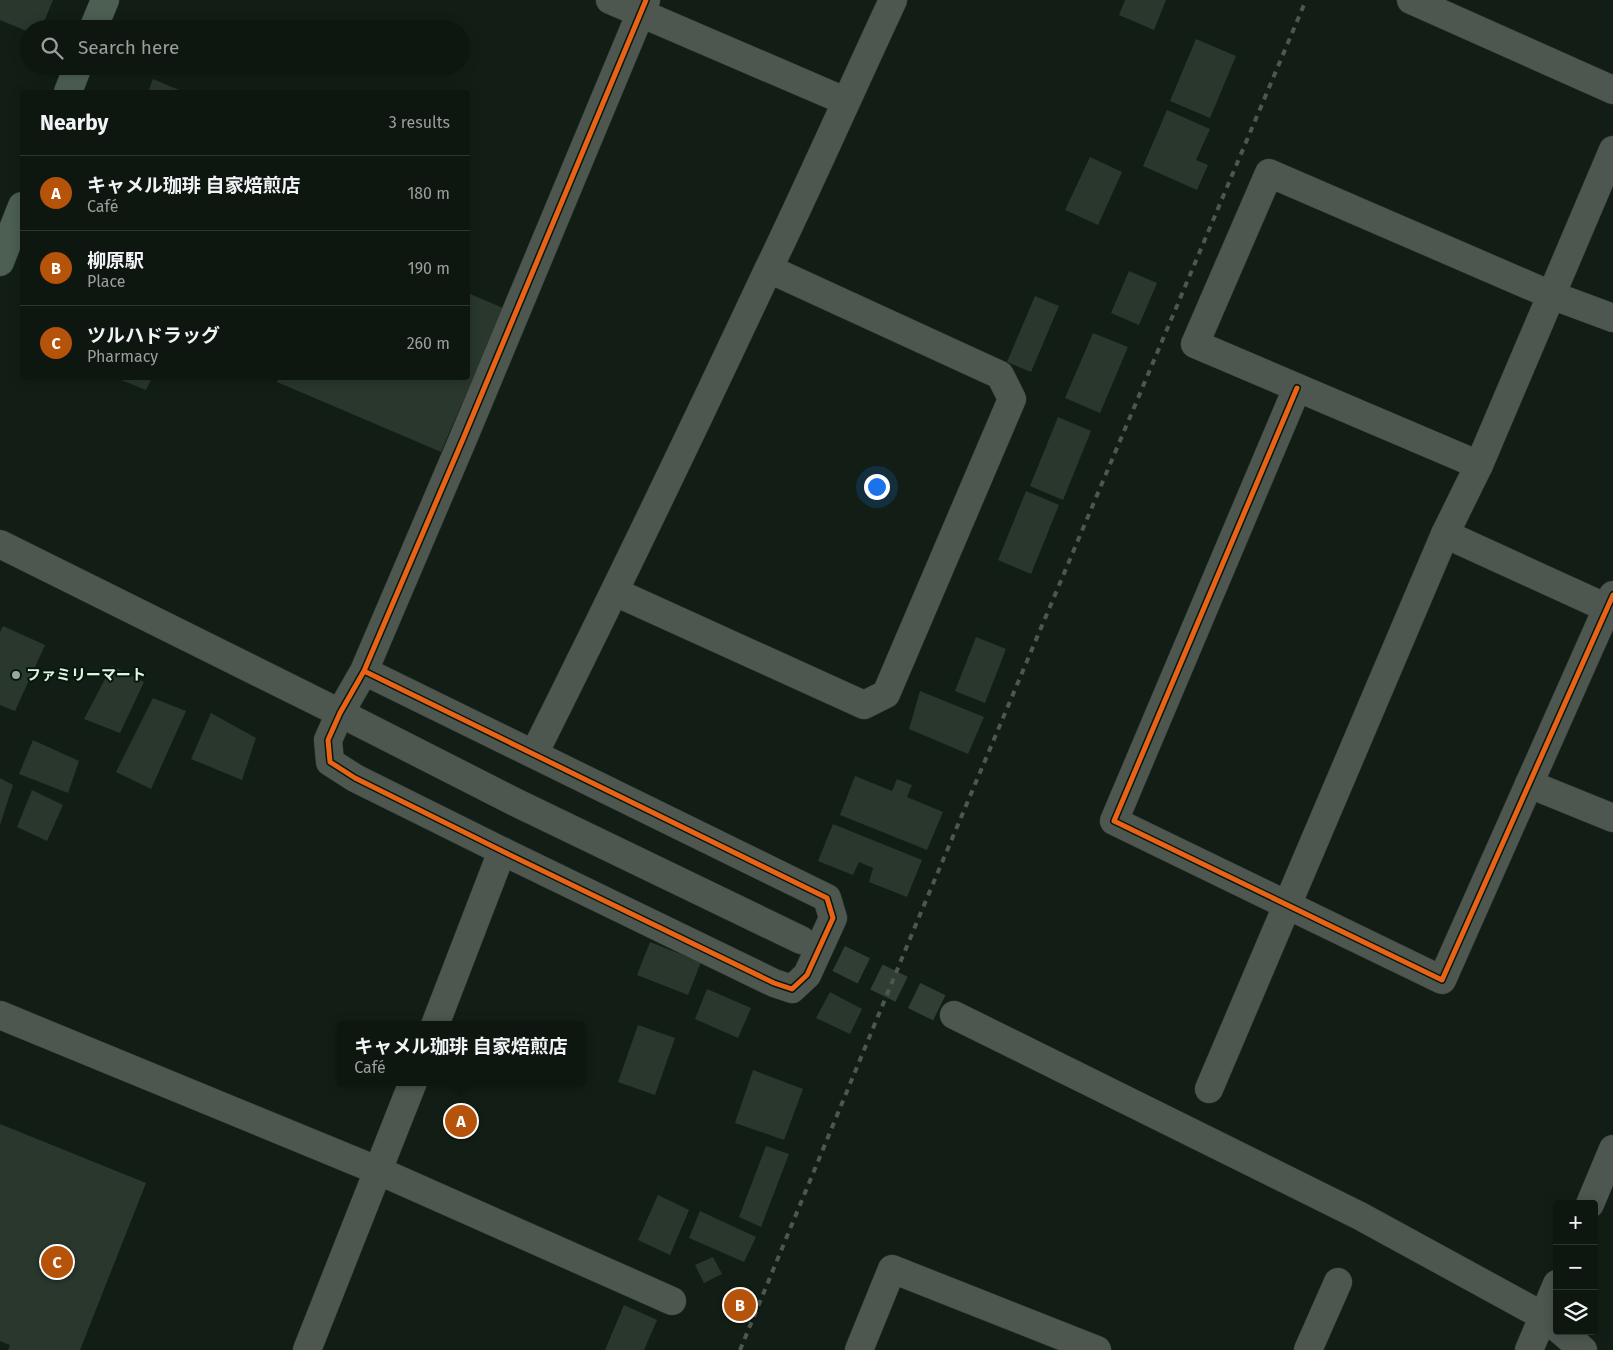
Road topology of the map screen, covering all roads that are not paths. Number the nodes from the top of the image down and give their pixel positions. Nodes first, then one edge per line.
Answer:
1 (105, 0) edge
2 (610, 0) edge
3 (893, 0) edge
4 (1411, 0) edge
5 (643, 7) edge
6 (97, 20) edge
7 (75, 75) edge
8 (69, 90) edge
9 (1613, 90) edge
10 (845, 101) junction
11 (1613, 150) edge
12 (20, 211) edge
13 (0, 262) edge
14 (769, 268) junction
15 (1551, 295) junction
16 (1613, 318) edge
17 (1297, 388) junction
18 (1479, 465) junction
19 (1445, 534) junction
20 (0, 544) edge
21 (615, 592) junction
22 (1610, 602) edge
23 (364, 671) junction
24 (340, 713) junction
25 (534, 754) junction
26 (1529, 784) junction
27 (1613, 818) edge
28 (502, 852) junction
29 (1287, 905) junction
30 (801, 940) tunnel mouth
31 (0, 1015) edge
32 (954, 1015) tunnel mouth
33 (437, 1021) edge
34 (411, 1086) edge
35 (1209, 1089) dead end
36 (1613, 1149) edge
37 (379, 1171) junction
38 (1592, 1200) edge
39 (1338, 1282) dead end
40 (672, 1301) dead end
41 (1553, 1324) edge
42 (1553, 1326) edge
43 (1566, 1335) edge
44 (307, 1350) edge
45 (859, 1350) edge
46 (1097, 1350) edge
47 (1308, 1350) edge
48 (1529, 1350) edge
49 (1583, 1350) edge

1 - 6 highway
2 - 5 street
3 - 10 street
4 - 9 street
5 - 10 street
5 - 23 street
7 - 8 highway
10 - 14 street
11 - 15 street
12 - 13 highway
14 - 21 street
14 - 21 street
15 - 16 street
15 - 17 street
15 - 18 street
17 - 18 street
17 - 29 street
18 - 19 street
19 - 22 street
19 - 29 street
20 - 24 street
21 - 25 street
22 - 26 street
23 - 24 street
23 - 25 street
24 - 28 street
24 - 30 street
25 - 28 street
26 - 27 street
26 - 29 street
28 - 33 street
29 - 35 street
31 - 37 street
32 - 41 street
34 - 37 street
36 - 38 street
37 - 40 street
37 - 44 street
39 - 47 street
42 - 48 street
43 - 49 street
45 - 46 street

